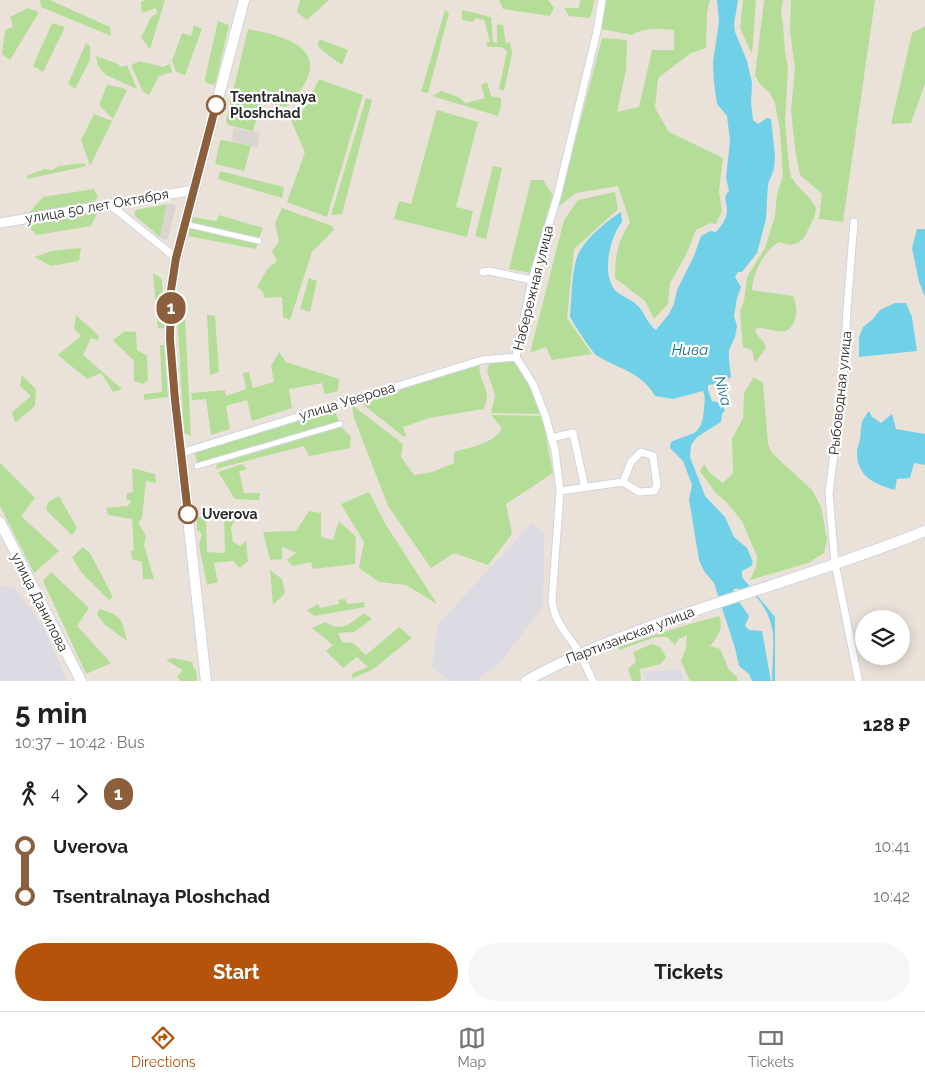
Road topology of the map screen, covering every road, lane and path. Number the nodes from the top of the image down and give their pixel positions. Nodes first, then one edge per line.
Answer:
1 (244, 0) edge
2 (602, 0) edge
3 (194, 190) junction
4 (109, 204) junction
5 (854, 222) dead end
6 (0, 223) edge
7 (185, 224) junction
8 (259, 241) dead end
9 (176, 258) junction
10 (483, 272) dead end
11 (532, 280) junction
12 (516, 357) junction
13 (340, 424) dead end
14 (551, 438) junction
15 (181, 453) junction
16 (196, 466) dead end
17 (623, 482) junction
18 (585, 488) junction
19 (560, 491) junction
20 (0, 522) edge
21 (925, 531) edge
22 (835, 564) junction
23 (579, 653) junction
24 (858, 678) dead end
25 (81, 681) edge
26 (206, 681) edge
27 (526, 681) edge
28 (592, 681) edge

1 - 3 main road
2 - 11 street, Набережная улица
3 - 4 street, улица 50 лет Октября
3 - 7 main road
4 - 6 street, улица 50 лет Октября
4 - 9 street
5 - 22 street, Рыбоводная улица
7 - 8 street
7 - 9 main road
9 - 15 main road
10 - 11 street
11 - 12 street, Набережная улица
12 - 14 street, Набережная улица
12 - 15 street, улица Уверова
13 - 16 street
14 - 18 street
14 - 19 street, Набережная улица
15 - 26 main road
17 - 17 street
17 - 18 street
18 - 19 street
19 - 23 street, Набережная улица
20 - 25 main road, улица Данилова
21 - 22 main road, Партизанская улица
22 - 23 main road, Партизанская улица
22 - 24 street, Рыбоводная улица
23 - 27 main road, Партизанская улица
23 - 28 street, Набережная улица

